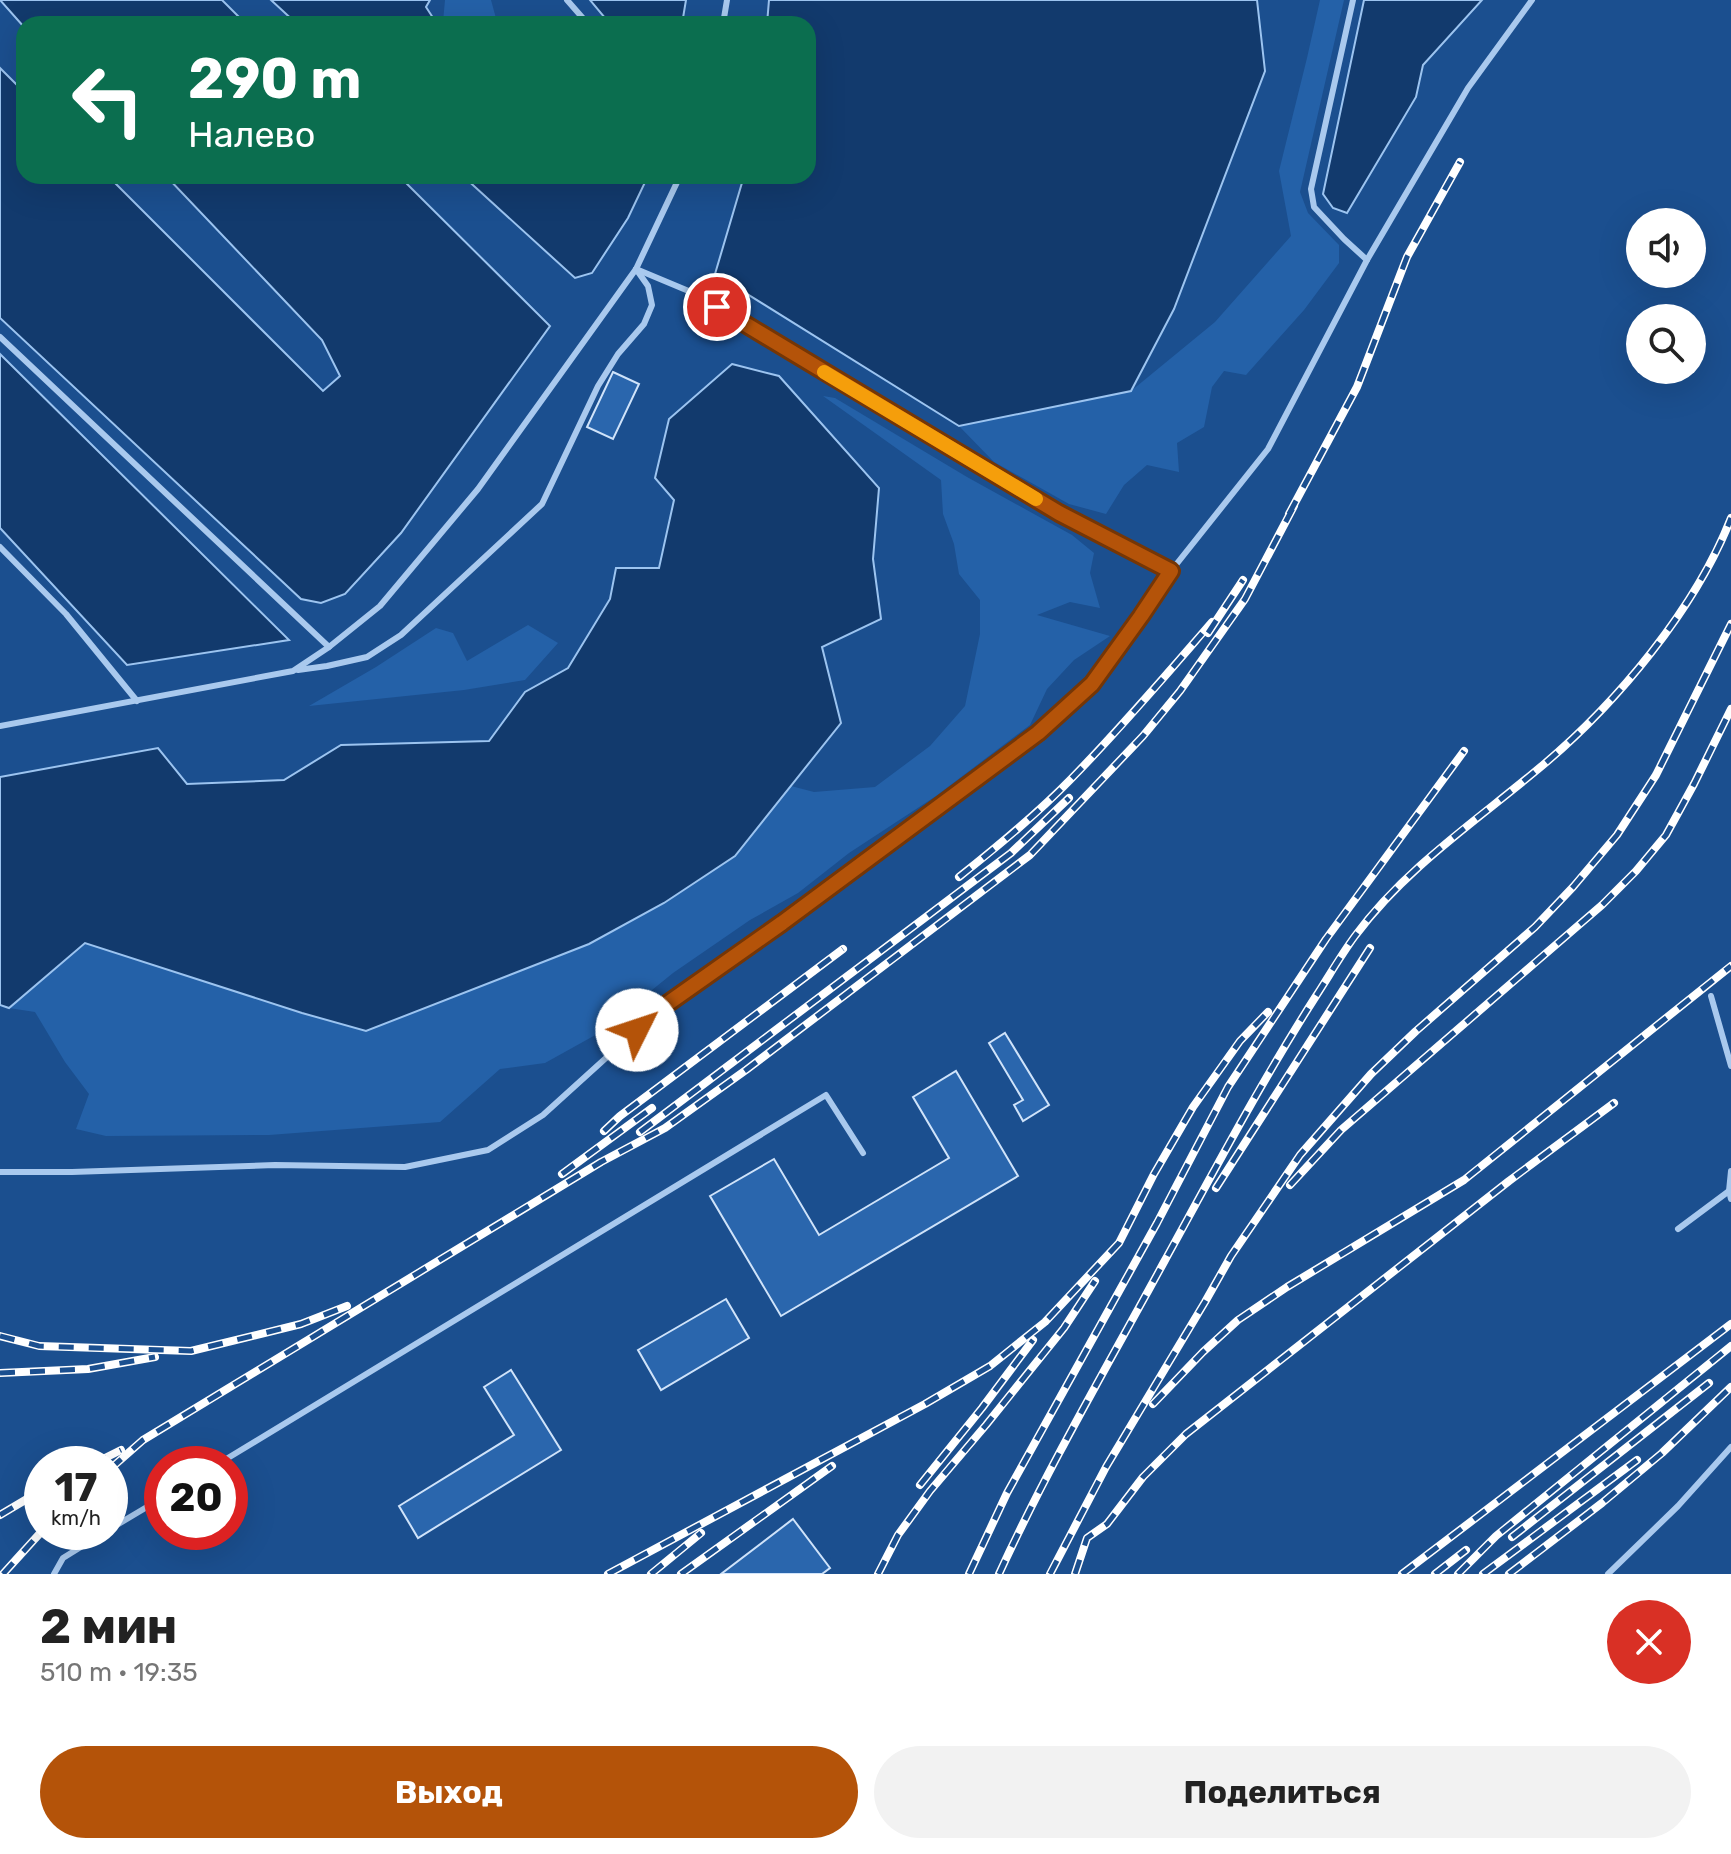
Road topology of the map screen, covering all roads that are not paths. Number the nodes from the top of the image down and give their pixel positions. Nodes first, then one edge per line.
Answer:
1 (567, 0) edge
2 (1353, 0) edge
3 (1532, 0) edge
4 (581, 16) edge
5 (676, 184) edge
6 (1367, 260) junction
7 (636, 269) junction
8 (0, 337) edge
9 (0, 547) edge
10 (1171, 571) junction
11 (329, 647) junction
12 (293, 671) junction
13 (137, 701) junction
14 (0, 726) edge
15 (1711, 996) dead end
16 (1731, 1066) edge
17 (863, 1153) dead end
18 (1731, 1171) edge
19 (0, 1172) edge
20 (1730, 1195) edge
21 (1678, 1229) dead end
22 (248, 1446) edge
23 (1731, 1447) edge
24 (76, 1550) edge
25 (54, 1574) edge
26 (1608, 1574) edge

1 - 4 lane
2 - 6 lane
3 - 6 lane
5 - 7 lane
6 - 10 lane
7 - 10 lane
7 - 11 lane
7 - 12 lane
8 - 11 lane
9 - 13 lane
10 - 19 lane
11 - 12 lane
12 - 13 lane
13 - 14 lane
15 - 16 lane
17 - 22 lane
18 - 20 lane
20 - 21 lane
23 - 26 lane
24 - 25 lane

